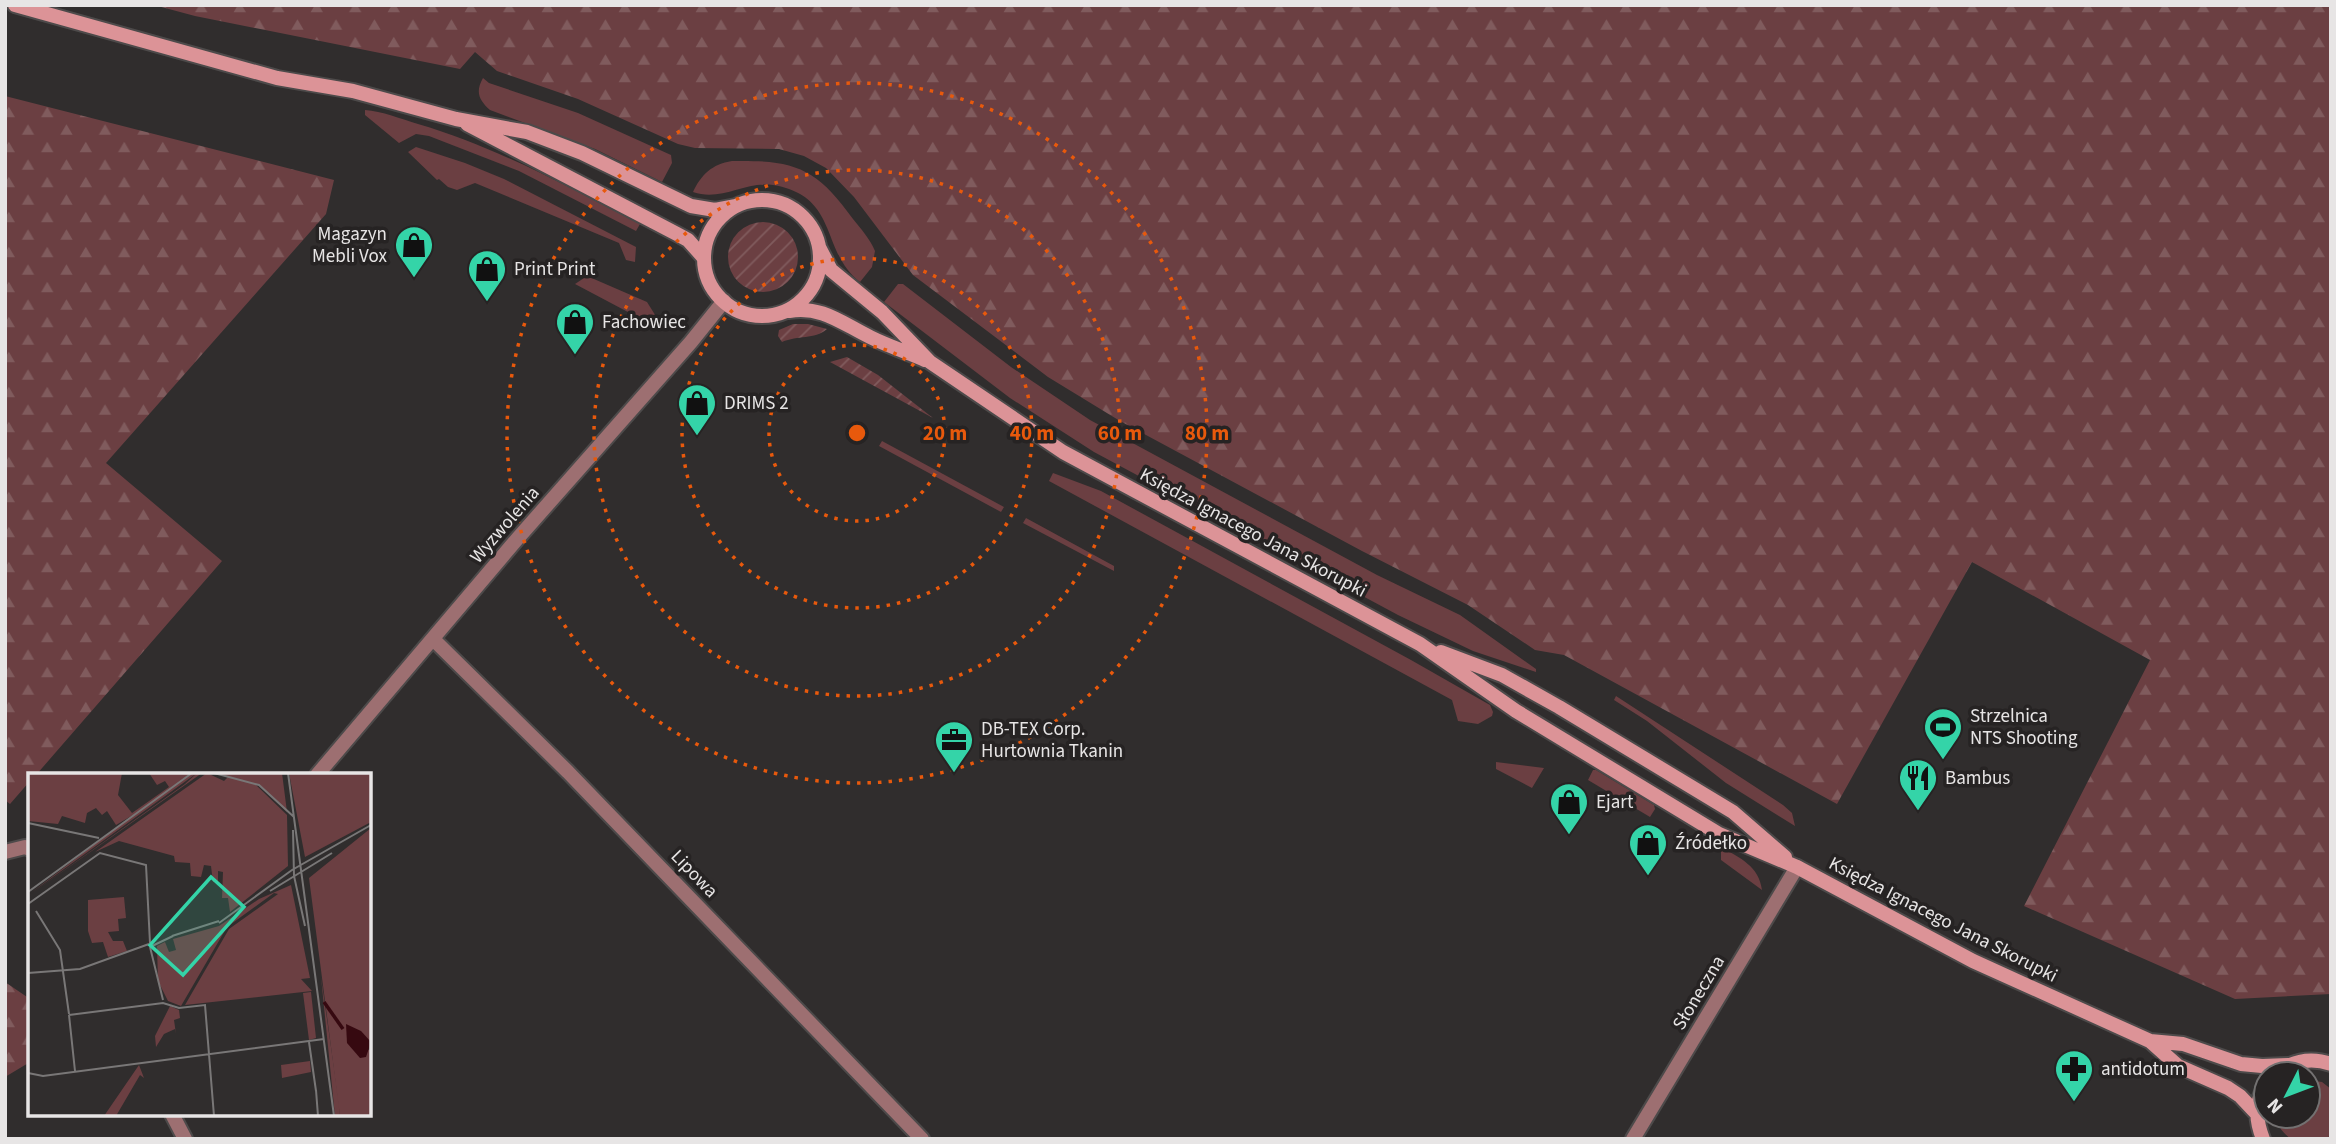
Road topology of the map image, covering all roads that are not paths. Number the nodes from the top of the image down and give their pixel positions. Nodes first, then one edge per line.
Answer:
1 (15, 5) edge
2 (456, 119) junction
3 (736, 206) junction
4 (819, 247) junction
5 (704, 258) junction
6 (724, 301) junction
7 (782, 312) junction
8 (930, 362) junction
9 (433, 639) junction
10 (1420, 644) junction
11 (319, 773) edge
12 (28, 848) edge
13 (5, 852) edge
14 (1797, 867) junction
15 (2150, 1041) junction
16 (2252, 1065) edge
17 (2252, 1109) edge
18 (173, 1116) edge
19 (184, 1139) edge
20 (922, 1139) edge
21 (1633, 1139) edge

1 - 2 main road
2 - 3 main road
2 - 5 main road
3 - 4 main road
3 - 5 main road
4 - 7 main road
4 - 8 main road, Księdza Ignacego Jana Skorupki
5 - 6 main road
6 - 7 main road
6 - 9 street, Wyzwolenia
7 - 8 main road, Księdza Ignacego Jana Skorupki
8 - 10 main road, Księdza Ignacego Jana Skorupki
9 - 11 street, Wyzwolenia
9 - 20 street, Lipowa
10 - 14 main road, Księdza Ignacego Jana Skorupki
10 - 14 main road, Księdza Ignacego Jana Skorupki
12 - 13 street
14 - 15 main road, Księdza Ignacego Jana Skorupki
14 - 21 street, Słoneczna
15 - 16 main road, Księdza Ignacego Jana Skorupki
15 - 17 main road, Księdza Ignacego Jana Skorupki
18 - 19 street

